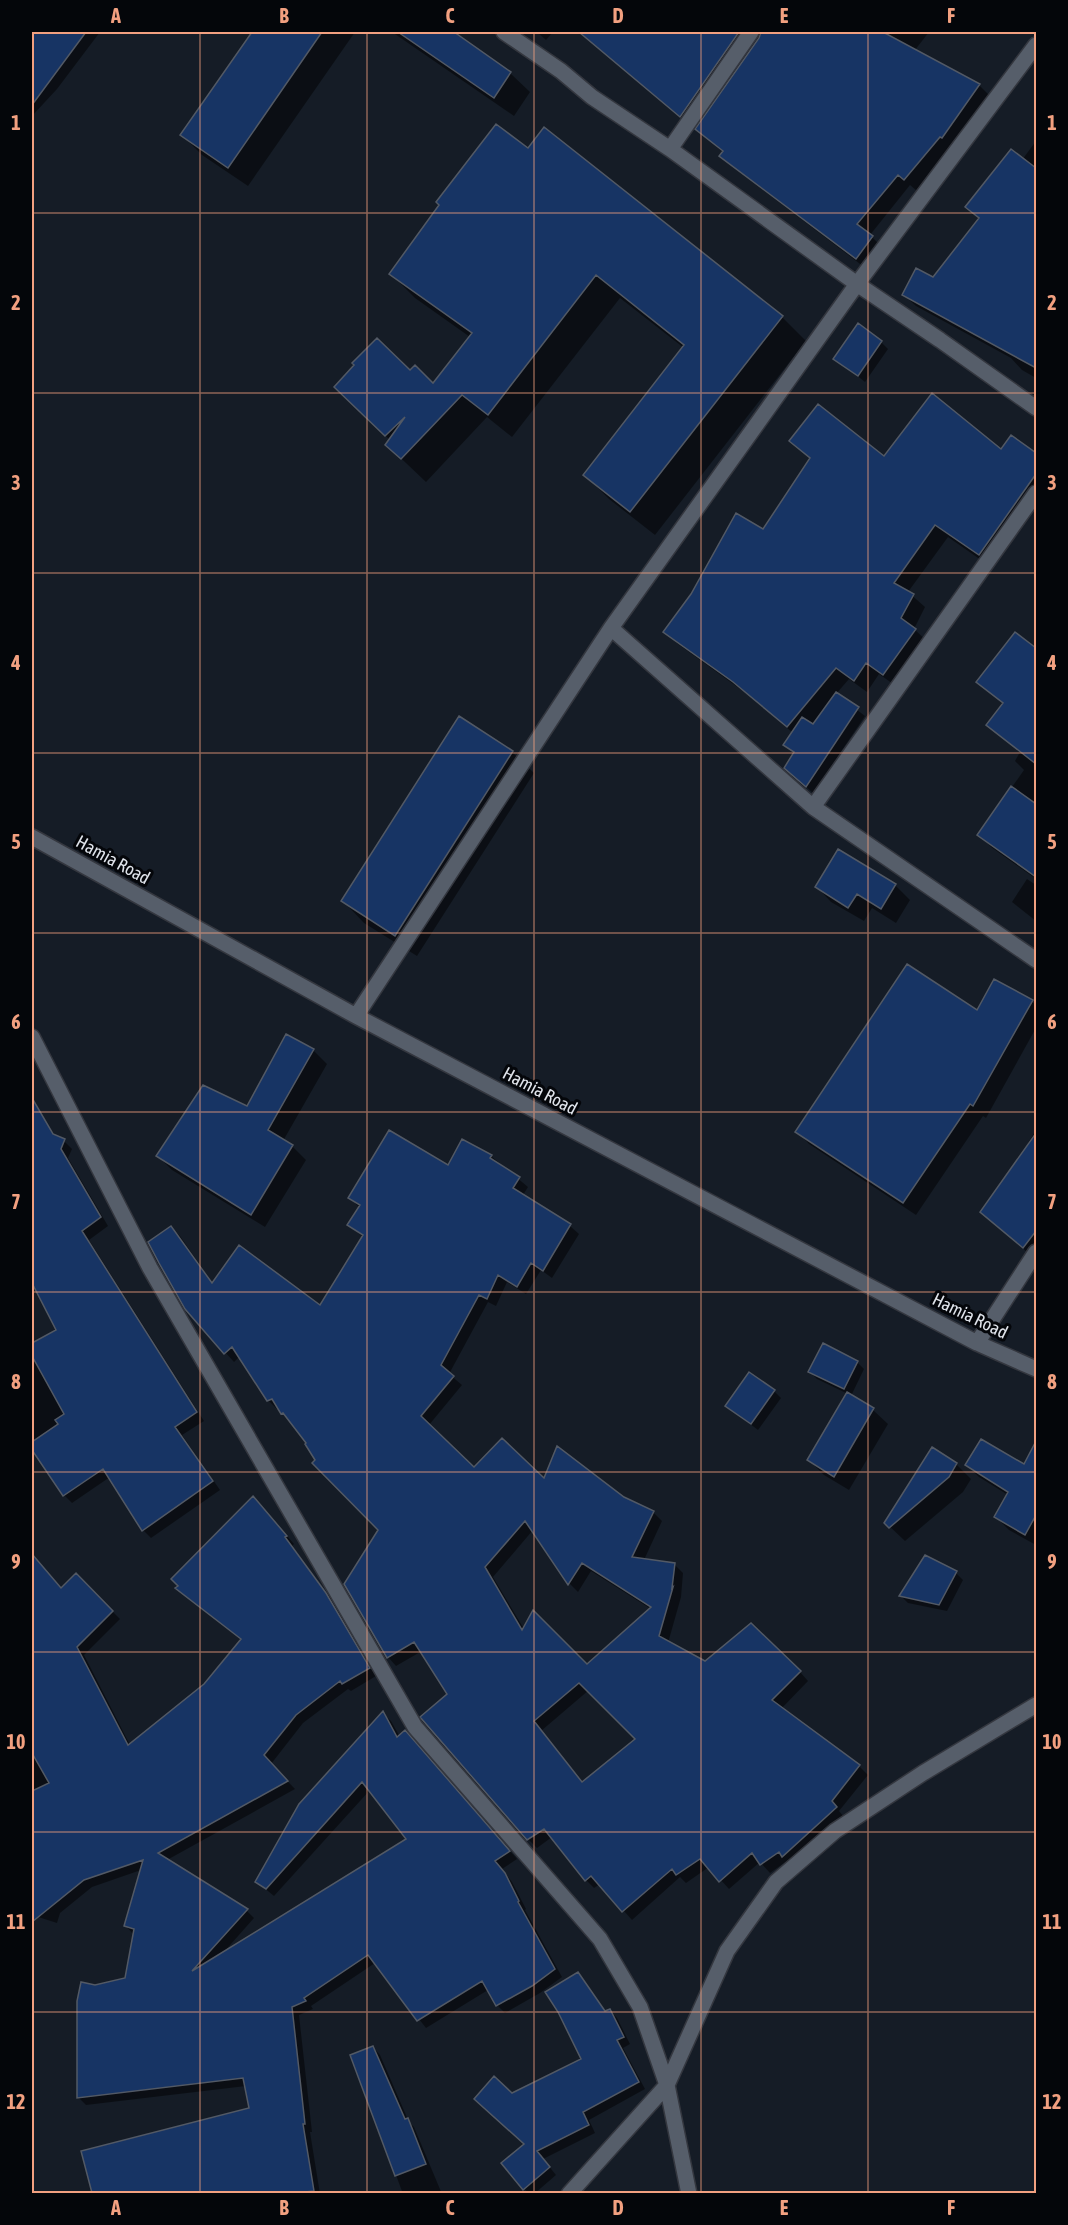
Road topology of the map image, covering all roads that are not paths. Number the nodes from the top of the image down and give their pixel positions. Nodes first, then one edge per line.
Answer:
1 (504, 32) edge
2 (752, 32) edge
3 (1036, 45) edge
4 (670, 149) junction
5 (857, 284) junction
6 (1036, 408) edge
7 (1036, 493) edge
8 (611, 628) junction
9 (813, 807) junction
10 (32, 837) edge
11 (1035, 954) edge
12 (356, 1016) junction
13 (32, 1037) edge
14 (1036, 1252) edge
15 (977, 1343) junction
16 (1036, 1369) edge
17 (1036, 1705) edge
18 (667, 2085) junction
19 (569, 2193) edge
20 (689, 2193) edge

1 - 4 street
2 - 4 street
3 - 5 street
4 - 5 street
5 - 6 street
5 - 8 street
7 - 9 street
8 - 9 street
8 - 12 street
9 - 11 street
10 - 12 street, Hamia Road
12 - 15 street, Hamia Road
13 - 18 street
14 - 15 street
15 - 16 street, Hamia Road
17 - 18 street
18 - 19 street
18 - 20 street

